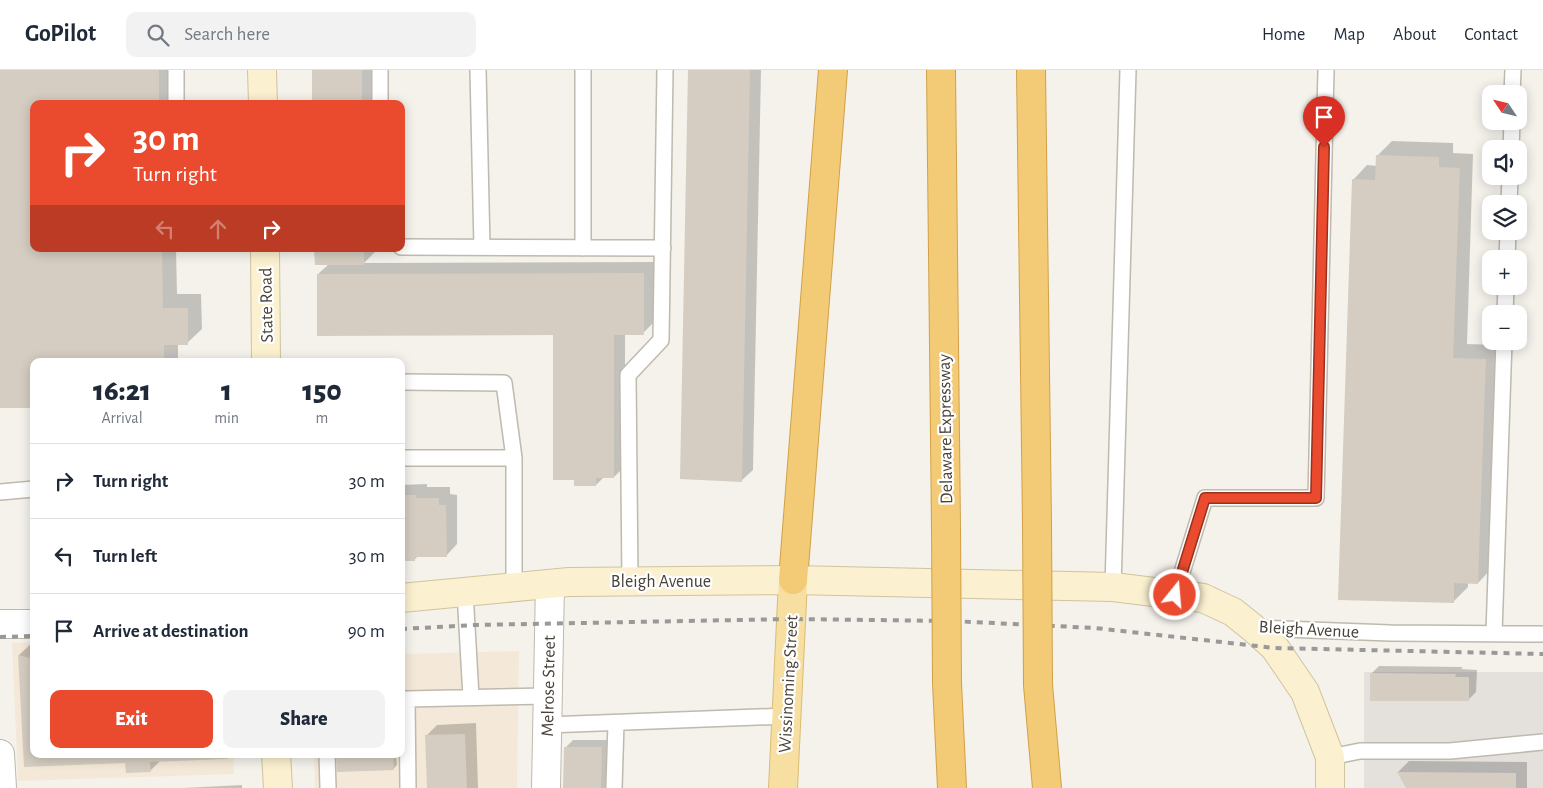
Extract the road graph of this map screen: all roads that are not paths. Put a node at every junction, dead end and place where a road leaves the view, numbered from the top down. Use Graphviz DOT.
graph roads {
  1 [pos="176,70"];
  2 [pos="262,70"];
  3 [pos="380,70"];
  4 [pos="478,70"];
  5 [pos="583,70"];
  6 [pos="665,70"];
  7 [pos="832,70"];
  8 [pos="941,70"];
  9 [pos="1031,70"];
  10 [pos="1128,70"];
  11 [pos="1326,70"];
  12 [pos="1513,70"];
  13 [pos="1512,85"];
  14 [pos="176,100"];
  15 [pos="263,100"];
  16 [pos="380,100"];
  17 [pos="405,247"];
  18 [pos="482,247"];
  19 [pos="583,248"];
  20 [pos="663,248"];
  21 [pos="265,252"];
  22 [pos="1504,350"];
  23 [pos="266,358"];
  24 [pos="405,382"];
  25 [pos="405,458"];
  26 [pos="514,458"];
  27 [pos="30,489"];
  28 [pos="0,492"];
  29 [pos="793,580"];
  30 [pos="630,581"];
  31 [pos="550,584"];
  32 [pos="514,587"];
  33 [pos="1113,587"];
  34 [pos="465,592"];
  35 [pos="1175,595"];
  36 [pos="405,598"];
  37 [pos="0,624"];
  38 [pos="30,624"];
  39 [pos="1253,628"];
  40 [pos="1494,633"];
  41 [pos="1543,634"];
  42 [pos="1038,685"];
  43 [pos="548,696"];
  44 [pos="471,697"];
  45 [pos="405,698"];
  46 [pos="787,716"];
  47 [pos="405,720"];
  48 [pos="616,723"];
  49 [pos="547,725"];
  50 [pos="1543,742"];
  51 [pos="0,754"];
  52 [pos="1330,756"];
  53 [pos="276,758"];
  54 [pos="327,758"];
  55 [pos="2,788"];
  56 [pos="278,788"];
  57 [pos="328,788"];
  58 [pos="408,788"];
  59 [pos="546,788"];
  60 [pos="614,788"];
  61 [pos="783,788"];
  62 [pos="952,788"];
  63 [pos="1039,788"];
  64 [pos="1047,788"];
  65 [pos="1330,788"];
  1 -- 14 [label="lane"];
  2 -- 15 [label="main road"];
  3 -- 16 [label="lane"];
  4 -- 18 [label="lane"];
  5 -- 19 [label="lane"];
  6 -- 20 [label="lane"];
  7 -- 29 [label="highway"];
  8 -- 62 [label="highway, Delaware Expressway, bridge"];
  9 -- 42 [label="highway, bridge"];
  10 -- 33 [label="lane"];
  11 -- 35 [label="lane"];
  12 -- 13 [label="lane"];
  17 -- 18 [label="lane"];
  18 -- 19 [label="lane"];
  19 -- 20 [label="lane"];
  20 -- 30 [label="lane"];
  21 -- 23 [label="main road, State Road"];
  22 -- 40 [label="lane"];
  24 -- 26 [label="lane"];
  25 -- 26 [label="lane"];
  26 -- 32 [label="lane"];
  27 -- 28 [label="lane"];
  29 -- 30 [label="main road, Bleigh Avenue"];
  29 -- 33 [label="main road, Bleigh Avenue"];
  29 -- 46 [label="main road, Wissinoming Street"];
  30 -- 31 [label="main road, Bleigh Avenue"];
  31 -- 32 [label="main road, Bleigh Avenue"];
  31 -- 43 [label="street, Melrose Street"];
  32 -- 34 [label="main road, Bleigh Avenue"];
  33 -- 35 [label="main road, Bleigh Avenue"];
  34 -- 36 [label="main road, Bleigh Avenue"];
  34 -- 44 [label="lane"];
  35 -- 39 [label="main road, Bleigh Avenue"];
  37 -- 38 [label="street"];
  39 -- 40 [label="lane, Bleigh Avenue"];
  39 -- 52 [label="main road"];
  40 -- 41 [label="lane, Bleigh Avenue"];
  42 -- 63 [label="highway"];
  42 -- 64 [label="highway"];
  43 -- 44 [label="lane"];
  43 -- 49 [label="street, Melrose Street"];
  44 -- 45 [label="lane"];
  46 -- 48 [label="lane"];
  46 -- 61 [label="main road, Wissinoming Street"];
  47 -- 58 [label="lane"];
  48 -- 49 [label="lane"];
  48 -- 60 [label="lane"];
  49 -- 59 [label="street, Melrose Street"];
  50 -- 52 [label="lane"];
  51 -- 55 [label="street"];
  52 -- 65 [label="main road"];
  53 -- 56 [label="main road"];
  54 -- 57 [label="lane"];
}
